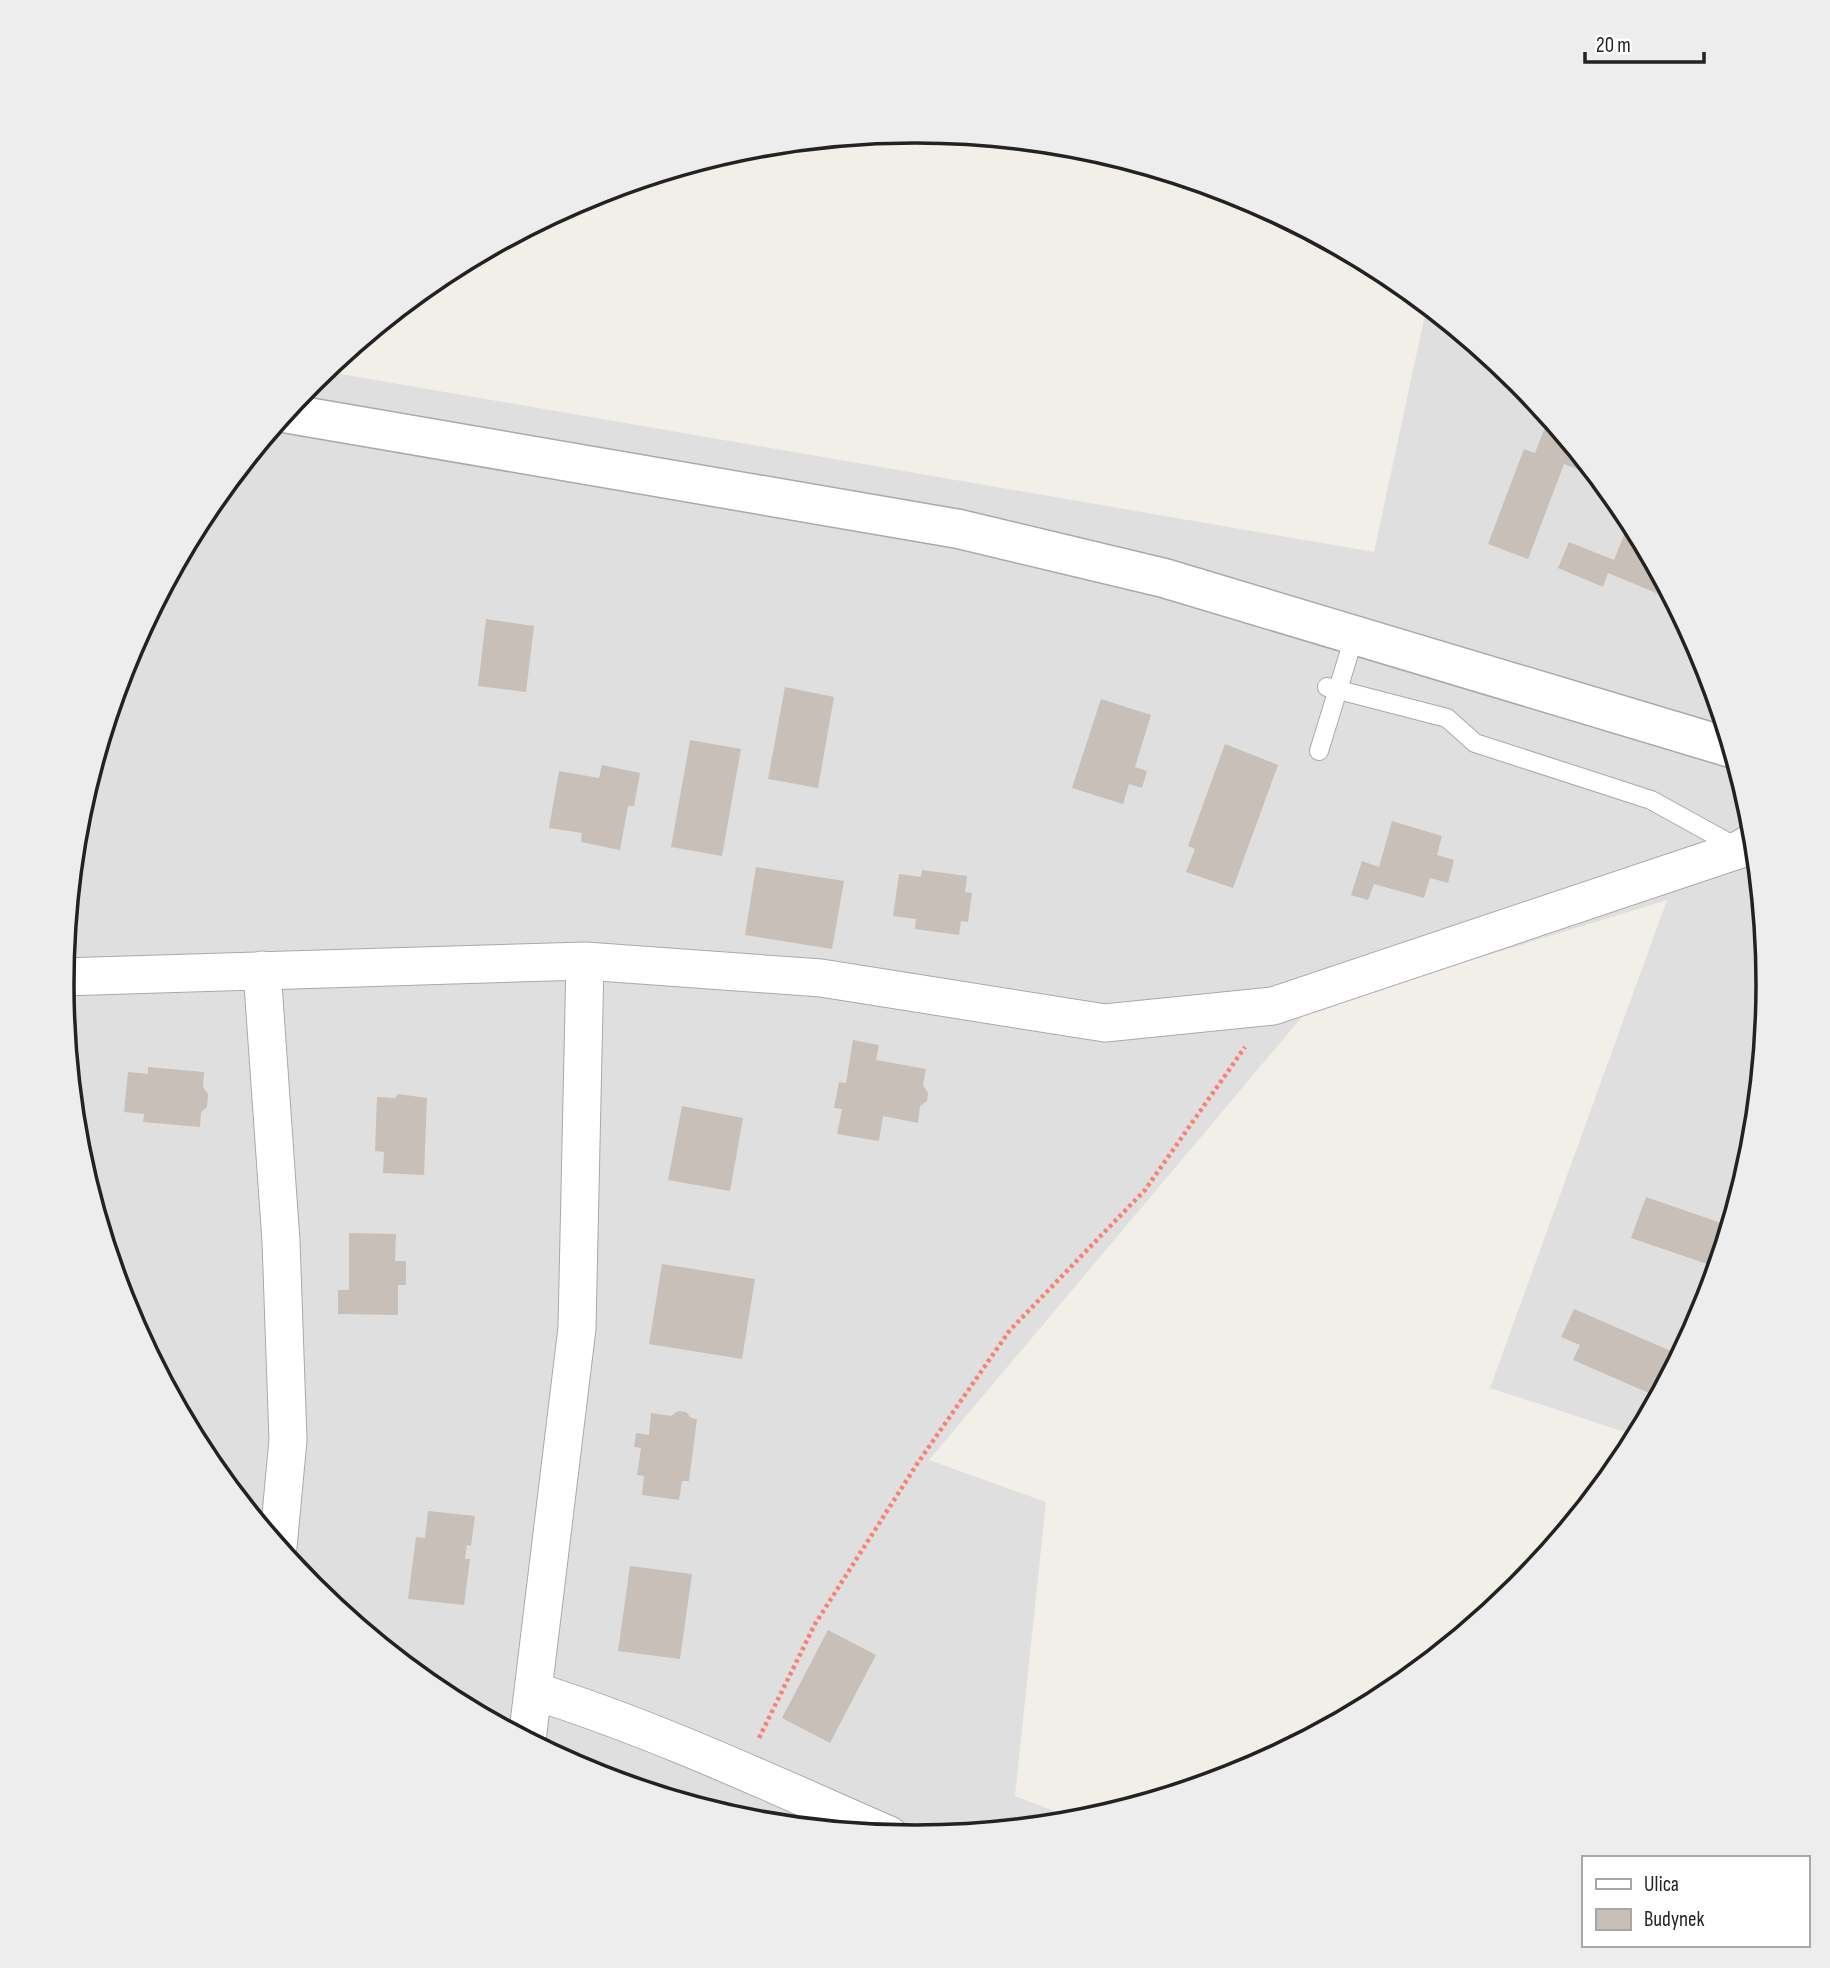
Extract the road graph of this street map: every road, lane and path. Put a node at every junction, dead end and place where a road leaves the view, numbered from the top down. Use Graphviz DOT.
graph roads {
  1 [pos="295,415"];
  2 [pos="1355,634"];
  3 [pos="1333,688"];
  4 [pos="1722,745"];
  5 [pos="1319,751"];
  6 [pos="1744,843"];
  7 [pos="1744,846"];
  8 [pos="585,961"];
  9 [pos="262,970"];
  10 [pos="74,977"];
  11 [pos="1273,1006"];
  12 [pos="279,1535"];
  13 [pos="534,1691"];
  14 [pos="528,1731"];
  15 [pos="742,1771"];
  16 [pos="863,1824"];
  1 -- 2 [label="street"];
  2 -- 3 [label="lane"];
  2 -- 4 [label="street"];
  3 -- 5 [label="lane"];
  3 -- 6 [label="lane"];
  7 -- 11 [label="street"];
  8 -- 9 [label="street"];
  8 -- 11 [label="street"];
  8 -- 13 [label="street"];
  9 -- 10 [label="street"];
  9 -- 12 [label="street"];
  11 -- 15 [label="path"];
  13 -- 14 [label="street"];
  13 -- 15 [label="street"];
  15 -- 16 [label="street"];
}
